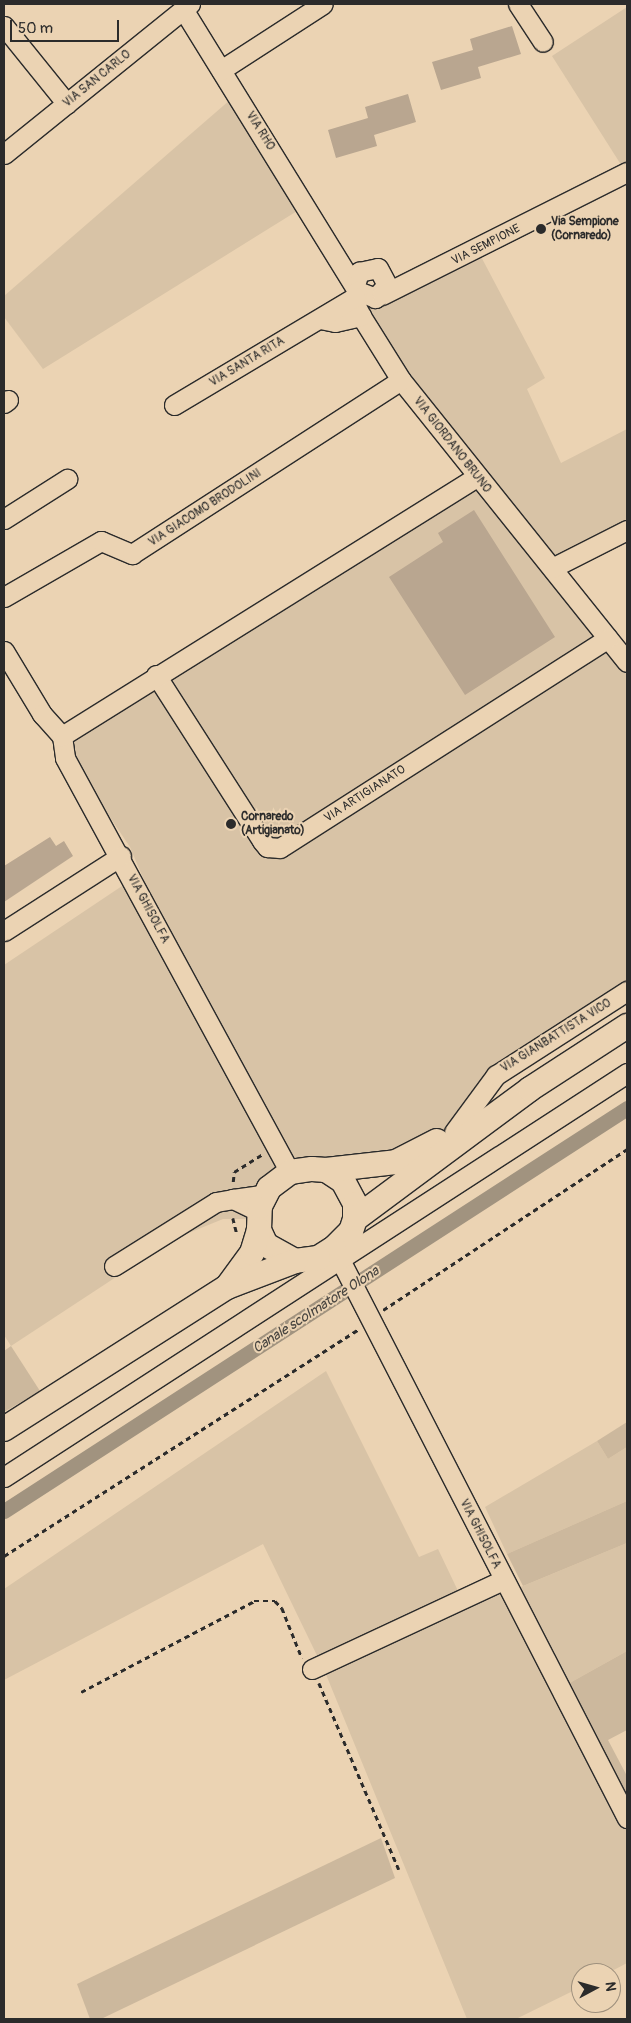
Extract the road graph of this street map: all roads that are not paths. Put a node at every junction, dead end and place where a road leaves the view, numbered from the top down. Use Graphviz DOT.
graph roads {
  1 [pos="323,4"];
  2 [pos="518,4"];
  3 [pos="186,7"];
  4 [pos="4,26"];
  5 [pos="543,42"];
  6 [pos="221,70"];
  7 [pos="67,104"];
  8 [pos="4,154"];
  9 [pos="627,172"];
  10 [pos="338,253"];
  11 [pos="364,269"];
  12 [pos="381,290"];
  13 [pos="356,291"];
  14 [pos="361,316"];
  15 [pos="320,319"];
  16 [pos="401,380"];
  17 [pos="174,405"];
  18 [pos="476,477"];
  19 [pos="67,479"];
  20 [pos="4,518"];
  21 [pos="627,530"];
  22 [pos="552,568"];
  23 [pos="4,597"];
  24 [pos="608,638"];
  25 [pos="4,652"];
  26 [pos="627,662"];
  27 [pos="156,675"];
  28 [pos="62,736"];
  29 [pos="121,856"];
  30 [pos="4,931"];
  31 [pos="627,992"];
  32 [pos="627,1026"];
  33 [pos="627,1073"];
  34 [pos="530,1089"];
  35 [pos="454,1132"];
  36 [pos="326,1170"];
  37 [pos="290,1172"];
  38 [pos="262,1212"];
  39 [pos="355,1219"];
  40 [pos="339,1257"];
  41 [pos="295,1261"];
  42 [pos="114,1266"];
  43 [pos="227,1287"];
  44 [pos="4,1429"];
  45 [pos="4,1477"];
  46 [pos="503,1580"];
  47 [pos="312,1669"];
  48 [pos="627,1818"];
  1 -- 6 [label="street"];
  2 -- 5 [label="street"];
  3 -- 6 [label="street, VIA RHO"];
  3 -- 7 [label="street, VIA SAN CARLO"];
  4 -- 7 [label="street"];
  6 -- 10 [label="street, VIA RHO"];
  7 -- 8 [label="street, VIA SAN CARLO"];
  9 -- 12 [label="street, VIA SEMPIONE"];
  10 -- 11 [label="street, VIA RHO"];
  10 -- 13 [label="street, VIA RHO"];
  11 -- 12 [label="street, VIA RHO"];
  11 -- 13 [label="street"];
  12 -- 13 [label="street"];
  12 -- 14 [label="street"];
  13 -- 14 [label="street, VIA GIORDANO BRUNO"];
  13 -- 15 [label="street, VIA SANTA RITA"];
  14 -- 15 [label="street"];
  14 -- 16 [label="street, VIA GIORDANO BRUNO"];
  15 -- 17 [label="street, VIA SANTA RITA"];
  16 -- 18 [label="street, VIA GIORDANO BRUNO"];
  16 -- 23 [label="street, VIA GIACOMO BRODOLINI"];
  18 -- 22 [label="street, VIA GIORDANO BRUNO"];
  18 -- 27 [label="street"];
  19 -- 20 [label="street"];
  21 -- 22 [label="street"];
  22 -- 24 [label="street"];
  24 -- 26 [label="street"];
  24 -- 27 [label="street, VIA ARTIGIANATO"];
  25 -- 28 [label="street"];
  27 -- 28 [label="street"];
  28 -- 29 [label="street, VIA GHISOLFA"];
  29 -- 30 [label="street"];
  29 -- 37 [label="street, VIA GHISOLFA"];
  31 -- 35 [label="street, VIA GIANBATTISTA VICO"];
  32 -- 34 [label="main road"];
  33 -- 40 [label="street"];
  34 -- 35 [label="main road"];
  34 -- 39 [label="main road"];
  35 -- 36 [label="main road"];
  36 -- 37 [label="main road"];
  36 -- 39 [label="main road"];
  37 -- 38 [label="main road"];
  38 -- 41 [label="main road"];
  38 -- 42 [label="street"];
  38 -- 43 [label="main road"];
  39 -- 40 [label="main road"];
  40 -- 41 [label="main road"];
  40 -- 45 [label="street"];
  40 -- 46 [label="street, VIA GHISOLFA"];
  41 -- 43 [label="main road"];
  43 -- 44 [label="main road"];
  46 -- 47 [label="street"];
  46 -- 48 [label="street, VIA GHISOLFA"];
}
